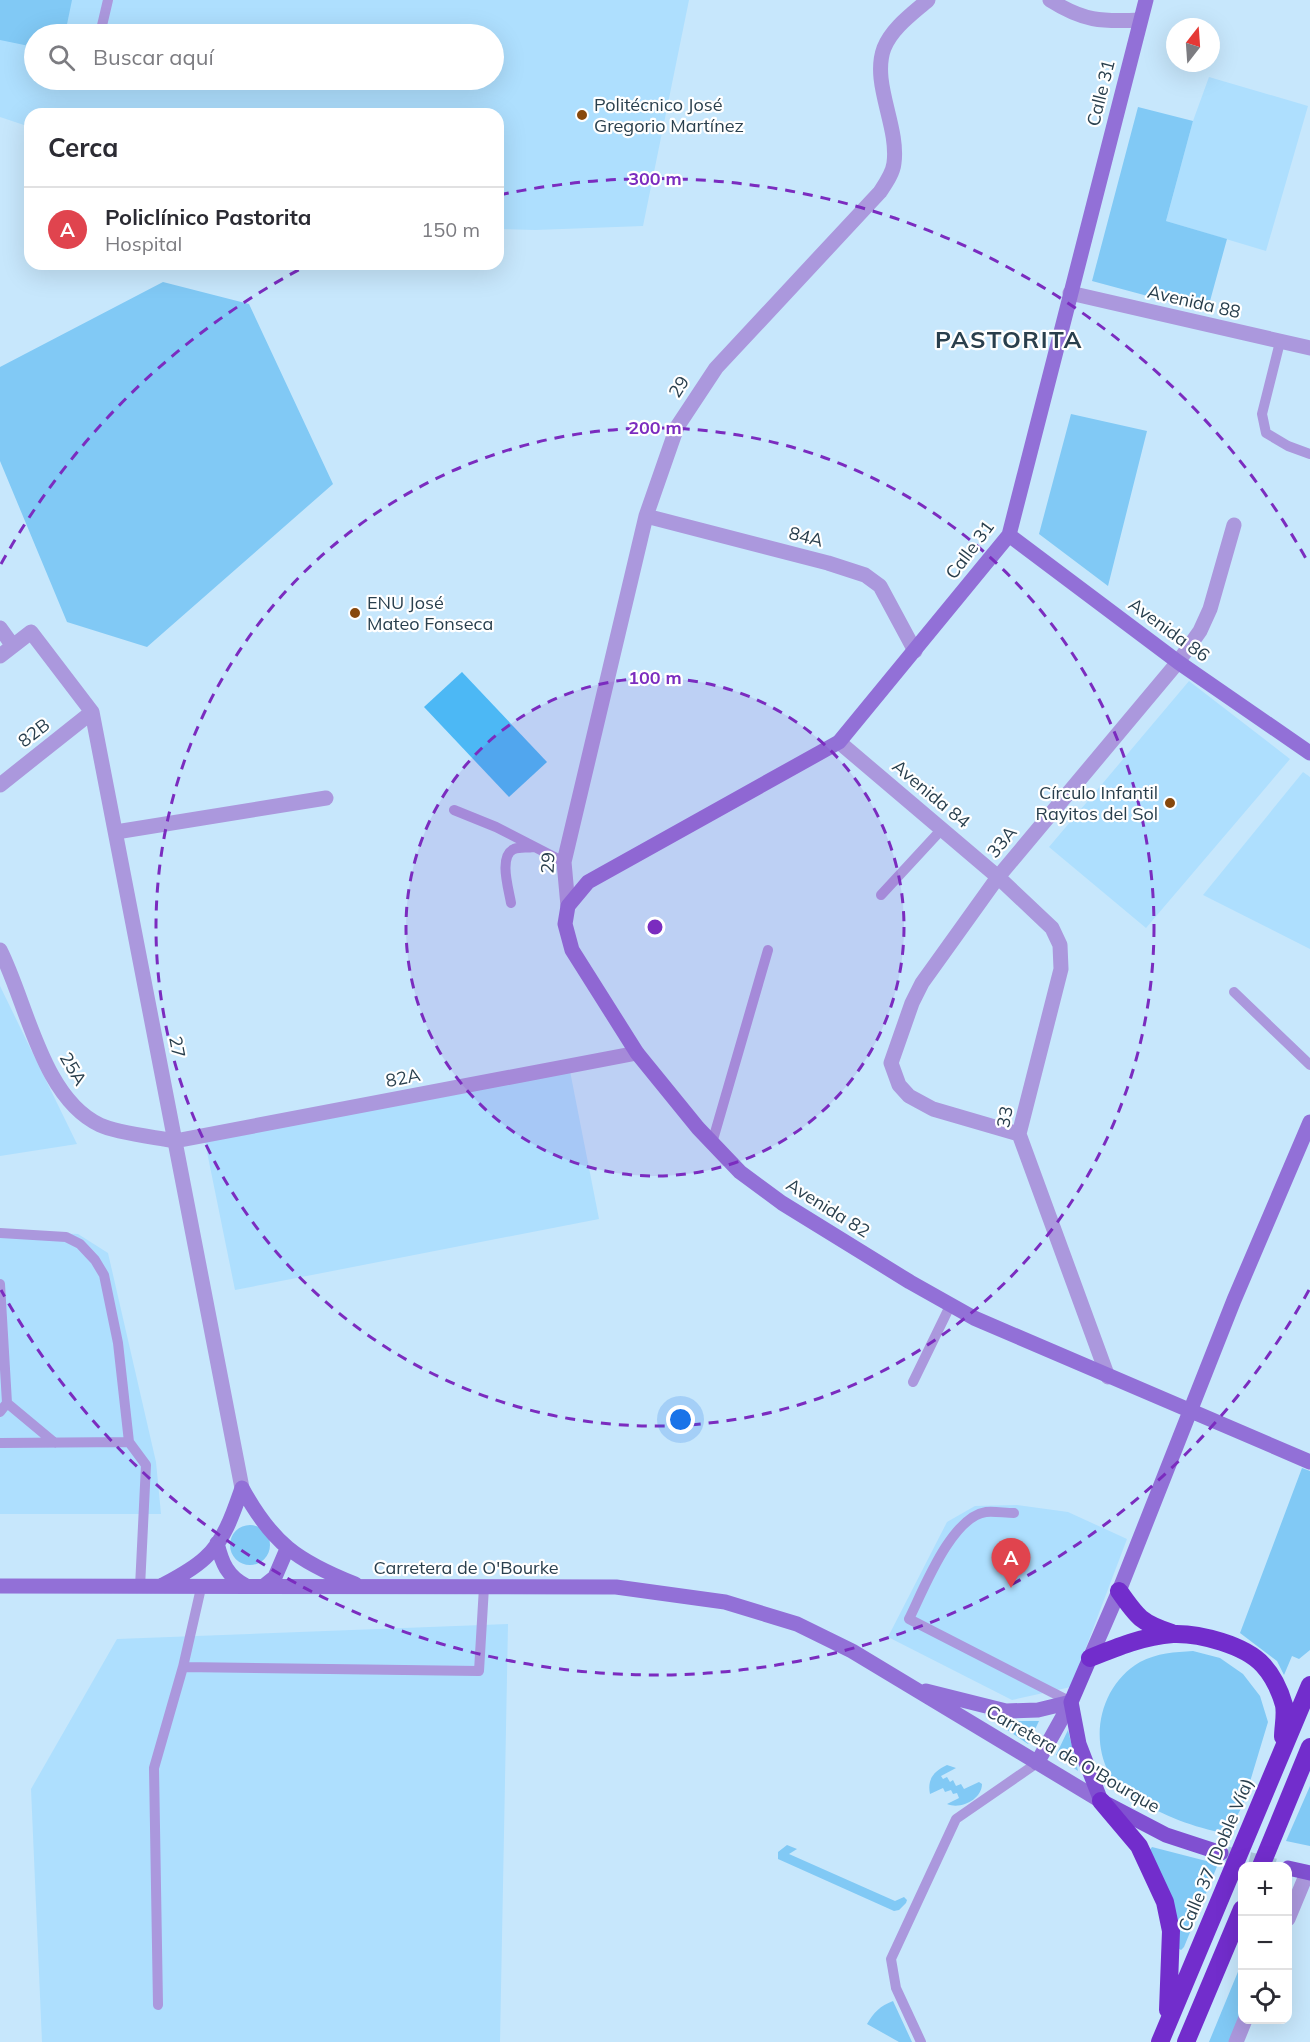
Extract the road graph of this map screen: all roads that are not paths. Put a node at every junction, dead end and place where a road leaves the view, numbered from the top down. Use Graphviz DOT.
graph roads {
  1 [pos="108,0"];
  2 [pos="928,0"];
  3 [pos="1050,0"];
  4 [pos="1146,0"];
  5 [pos="1140,20"];
  6 [pos="102,24"];
  7 [pos="1070,293"];
  8 [pos="1280,342"];
  9 [pos="1310,348"];
  10 [pos="1310,454"];
  11 [pos="646,516"];
  12 [pos="1234,525"];
  13 [pos="1009,535"];
  14 [pos="0,628"];
  15 [pos="13,646"];
  16 [pos="915,651"];
  17 [pos="0,656"];
  18 [pos="1178,662"];
  19 [pos="92,712"];
  20 [pos="839,742"];
  21 [pos="1310,753"];
  22 [pos="0,785"];
  23 [pos="326,798"];
  24 [pos="454,810"];
  25 [pos="942,829"];
  26 [pos="116,832"];
  27 [pos="533,847"];
  28 [pos="564,862"];
  29 [pos="998,877"];
  30 [pos="881,895"];
  31 [pos="511,903"];
  32 [pos="568,906"];
  33 [pos="0,950"];
  34 [pos="768,950"];
  35 [pos="1234,992"];
  36 [pos="638,1053"];
  37 [pos="1310,1065"];
  38 [pos="1310,1122"];
  39 [pos="1019,1134"];
  40 [pos="175,1142"];
  41 [pos="712,1143"];
  42 [pos="0,1233"];
  43 [pos="0,1284"];
  44 [pos="950,1306"];
  45 [pos="1108,1377"];
  46 [pos="913,1382"];
  47 [pos="4,1408"];
  48 [pos="1190,1411"];
  49 [pos="129,1442"];
  50 [pos="0,1443"];
  51 [pos="55,1443"];
  52 [pos="1310,1462"];
  53 [pos="242,1488"];
  54 [pos="1014,1513"];
  55 [pos="217,1543"];
  56 [pos="287,1549"];
  57 [pos="265,1585"];
  58 [pos="0,1586"];
  59 [pos="246,1586"];
  60 [pos="140,1587"];
  61 [pos="160,1587"];
  62 [pos="484,1587"];
  63 [pos="201,1588"];
  64 [pos="366,1588"];
  65 [pos="1119,1591"];
  66 [pos="1174,1634"];
  67 [pos="1090,1658"];
  68 [pos="183,1667"];
  69 [pos="1310,1684"];
  70 [pos="912,1687"];
  71 [pos="1071,1702"];
  72 [pos="1310,1747"];
  73 [pos="1282,1751"];
  74 [pos="1037,1763"];
  75 [pos="1101,1801"];
  76 [pos="1221,1853"];
  77 [pos="1276,1862"];
  78 [pos="1292,1870"];
  79 [pos="1309,1873"];
  80 [pos="1239,1916"];
  81 [pos="1288,1916"];
  82 [pos="158,2005"];
  83 [pos="1168,2022"];
  84 [pos="1243,2024"];
  85 [pos="921,2042"];
  86 [pos="1160,2042"];
  87 [pos="1186,2042"];
  88 [pos="1236,2042"];
  1 -- 6 [label="lane"];
  2 -- 11 [label="street, 29"];
  3 -- 5 [label="street"];
  4 -- 5 [label="street, Calle 31"];
  5 -- 7 [label="street, Calle 31"];
  7 -- 8 [label="street, Avenida 88"];
  7 -- 13 [label="street, Calle 31"];
  8 -- 9 [label="street, Avenida 88"];
  8 -- 10 [label="lane"];
  11 -- 16 [label="street, 84A"];
  11 -- 28 [label="street, 29"];
  12 -- 18 [label="street, 33A"];
  13 -- 16 [label="street, Calle 31"];
  13 -- 18 [label="street, Avenida 86"];
  14 -- 15 [label="street"];
  15 -- 17 [label="street"];
  15 -- 19 [label="street, 27"];
  16 -- 20 [label="street, Calle 31"];
  18 -- 21 [label="street, Avenida 86"];
  18 -- 29 [label="street, 33A"];
  19 -- 22 [label="street, 82B"];
  19 -- 26 [label="street, 27"];
  20 -- 25 [label="street, Avenida 84"];
  20 -- 32 [label="street, Calle 31"];
  23 -- 26 [label="street"];
  24 -- 27 [label="lane"];
  25 -- 29 [label="street, Avenida 84"];
  25 -- 30 [label="lane"];
  26 -- 40 [label="street, 27"];
  27 -- 28 [label="lane"];
  27 -- 31 [label="lane"];
  28 -- 32 [label="street, 29"];
  29 -- 39 [label="street, 33"];
  29 -- 39 [label="street, 33A"];
  32 -- 36 [label="street, Avenida 82"];
  33 -- 40 [label="street, 25A"];
  34 -- 41 [label="lane"];
  35 -- 37 [label="lane"];
  36 -- 40 [label="street, 82A"];
  36 -- 41 [label="street, Avenida 82"];
  38 -- 48 [label="street"];
  39 -- 45 [label="street, 33"];
  40 -- 53 [label="street, 27"];
  41 -- 44 [label="street, Avenida 82"];
  42 -- 49 [label="lane"];
  43 -- 47 [label="lane"];
  44 -- 45 [label="street, Avenida 82"];
  44 -- 46 [label="lane"];
  45 -- 48 [label="street, Avenida 82"];
  47 -- 51 [label="lane"];
  48 -- 52 [label="street, Avenida 82"];
  48 -- 65 [label="street"];
  49 -- 51 [label="lane"];
  49 -- 60 [label="lane"];
  50 -- 51 [label="lane"];
  53 -- 55 [label="street"];
  53 -- 56 [label="street"];
  54 -- 71 [label="lane"];
  55 -- 59 [label="street"];
  55 -- 61 [label="street"];
  56 -- 57 [label="street"];
  56 -- 64 [label="street"];
  57 -- 59 [label="street, Carretera de O'Bourke"];
  57 -- 64 [label="street, Carretera de O'Bourke"];
  58 -- 60 [label="street, Carretera de O'Bourke"];
  59 -- 63 [label="street, Carretera de O'Bourke"];
  60 -- 61 [label="street, Carretera de O'Bourke"];
  61 -- 63 [label="street, Carretera de O'Bourke"];
  62 -- 64 [label="street, Carretera de O'Bourke"];
  62 -- 68 [label="lane"];
  62 -- 70 [label="street, Carretera de O'Bourke"];
  63 -- 68 [label="lane"];
  65 -- 66 [label="highway"];
  65 -- 67 [label="street"];
  66 -- 67 [label="highway"];
  66 -- 73 [label="highway"];
  67 -- 71 [label="main road"];
  68 -- 82 [label="lane"];
  69 -- 73 [label="highway, Calle 37 (Doble Vía)"];
  70 -- 71 [label="street"];
  70 -- 74 [label="street, Carretera de O'Bourque"];
  71 -- 74 [label="street"];
  71 -- 75 [label="main road"];
  72 -- 77 [label="highway"];
  73 -- 83 [label="highway, Calle 37 (Doble Vía)"];
  74 -- 75 [label="street, Carretera de O'Bourque"];
  74 -- 85 [label="lane"];
  75 -- 76 [label="main road, Carretera de O'Bourque"];
  75 -- 83 [label="highway"];
  78 -- 79 [label="main road"];
  79 -- 81 [label="street"];
  80 -- 87 [label="highway"];
  83 -- 86 [label="highway, Calle 37 (Doble Vía)"];
  84 -- 88 [label="street"];
}
